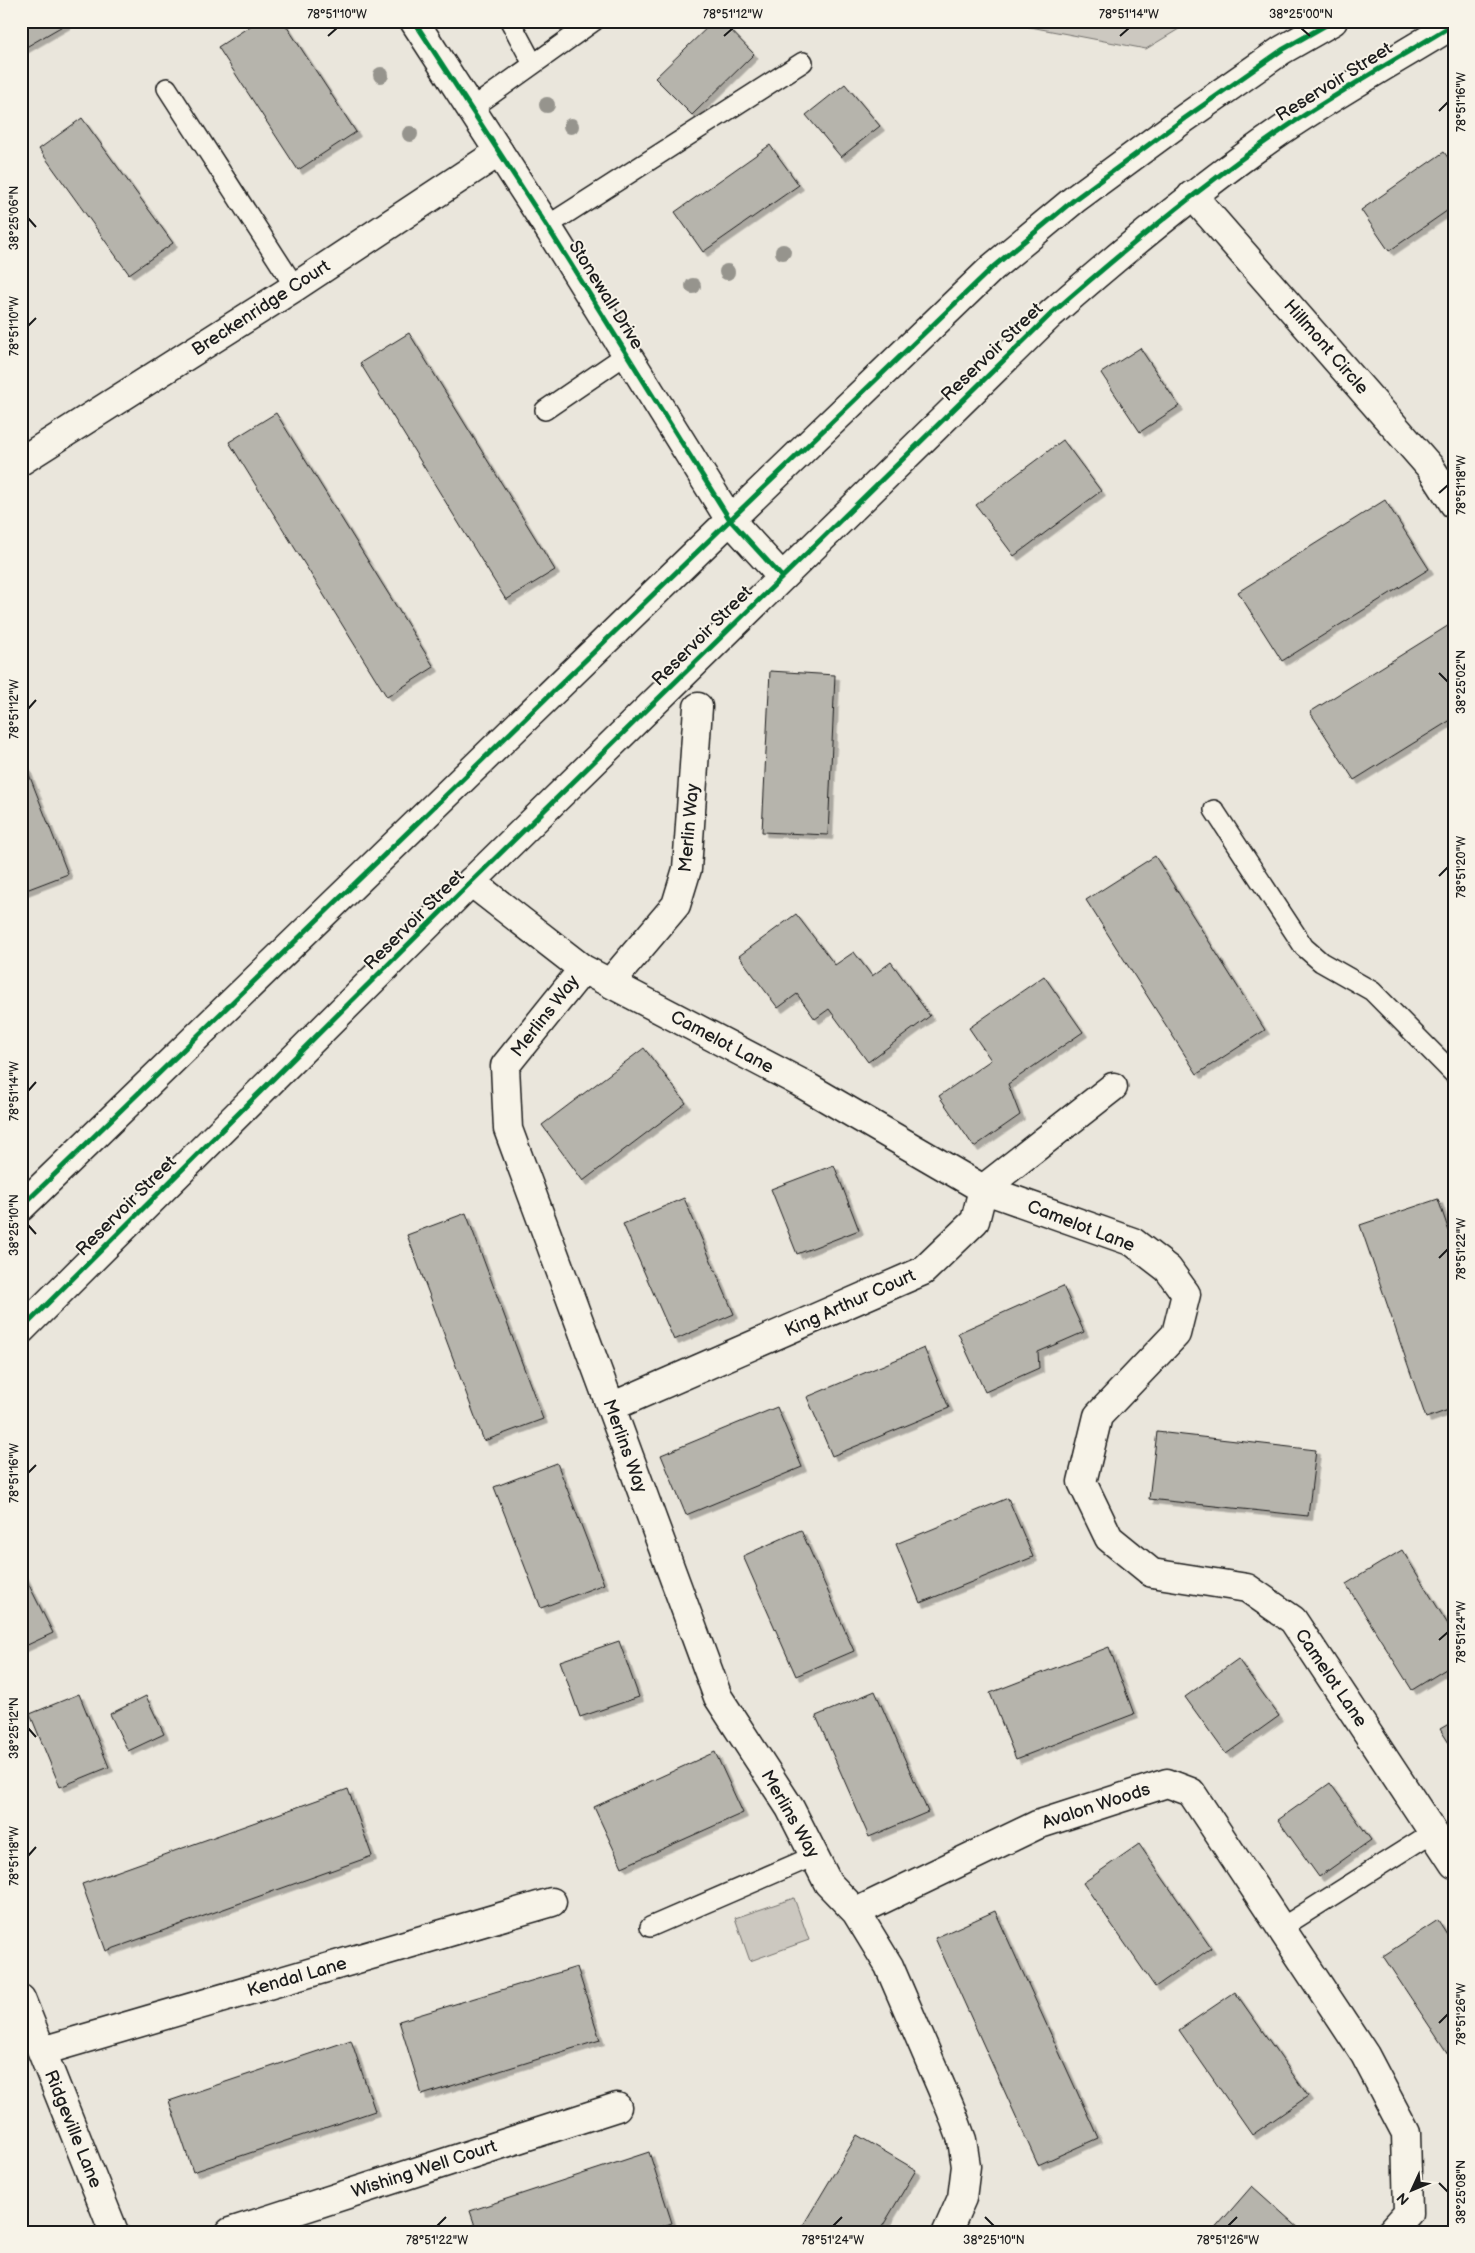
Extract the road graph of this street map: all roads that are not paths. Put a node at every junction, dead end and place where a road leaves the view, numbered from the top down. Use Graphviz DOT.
graph roads {
  1 [pos="414,21"];
  2 [pos="510,21"];
  3 [pos="594,21"];
  4 [pos="1333,21"];
  5 [pos="1454,24"];
  6 [pos="803,62"];
  7 [pos="534,64"];
  8 [pos="167,88"];
  9 [pos="471,110"];
  10 [pos="499,152"];
  11 [pos="1192,195"];
  12 [pos="547,226"];
  13 [pos="295,287"];
  14 [pos="627,354"];
  15 [pos="545,410"];
  16 [pos="21,461"];
  17 [pos="1454,504"];
  18 [pos="730,520"];
  19 [pos="782,576"];
  20 [pos="698,707"];
  21 [pos="1214,810"];
  22 [pos="471,882"];
  23 [pos="583,969"];
  24 [pos="610,983"];
  25 [pos="1454,1074"];
  26 [pos="1113,1086"];
  27 [pos="983,1189"];
  28 [pos="21,1207"];
  29 [pos="21,1330"];
  30 [pos="611,1407"];
  31 [pos="1433,1832"];
  32 [pos="814,1856"];
  33 [pos="1454,1864"];
  34 [pos="552,1902"];
  35 [pos="856,1912"];
  36 [pos="650,1928"];
  37 [pos="1281,1928"];
  38 [pos="21,1999"];
  39 [pos="42,2051"];
  40 [pos="618,2107"];
  41 [pos="114,2232"];
  42 [pos="230,2232"];
  43 [pos="947,2232"];
  44 [pos="1391,2232"];
  1 -- 9 [label="street, Stonewall Drive"];
  2 -- 7 [label="lane"];
  3 -- 7 [label="lane"];
  4 -- 18 [label="street"];
  5 -- 11 [label="street, Reservoir Street"];
  6 -- 12 [label="lane"];
  7 -- 9 [label="lane"];
  8 -- 13 [label="lane"];
  9 -- 10 [label="street, Stonewall Drive"];
  10 -- 12 [label="street, Stonewall Drive"];
  10 -- 13 [label="street, Breckenridge Court"];
  11 -- 17 [label="street, Hillmont Circle"];
  11 -- 19 [label="street, Reservoir Street"];
  12 -- 14 [label="street, Stonewall Drive"];
  13 -- 16 [label="street, Breckenridge Court"];
  14 -- 15 [label="lane"];
  14 -- 18 [label="street, Stonewall Drive"];
  18 -- 19 [label="street, Stonewall Drive"];
  18 -- 28 [label="street"];
  19 -- 22 [label="street, Reservoir Street"];
  20 -- 24 [label="street, Merlin Way"];
  21 -- 25 [label="lane"];
  22 -- 23 [label="street, Camelot Lane"];
  22 -- 29 [label="street, Reservoir Street"];
  23 -- 24 [label="street, Camelot Lane"];
  23 -- 30 [label="street, Merlins Way"];
  24 -- 27 [label="street, Camelot Lane"];
  26 -- 27 [label="street"];
  27 -- 30 [label="street, King Arthur Court"];
  27 -- 31 [label="street, Camelot Lane"];
  30 -- 32 [label="street, Merlins Way"];
  31 -- 33 [label="street, Camelot Lane"];
  31 -- 37 [label="lane"];
  32 -- 35 [label="street, Merlins Way"];
  32 -- 36 [label="lane"];
  34 -- 39 [label="street, Kendal Lane"];
  35 -- 37 [label="street, Avalon Woods"];
  35 -- 43 [label="street"];
  37 -- 44 [label="street, Avalon Woods"];
  38 -- 39 [label="street, Ridgeville Lane"];
  39 -- 41 [label="street, Ridgeville Lane"];
  40 -- 42 [label="street, Wishing Well Court"];
}
